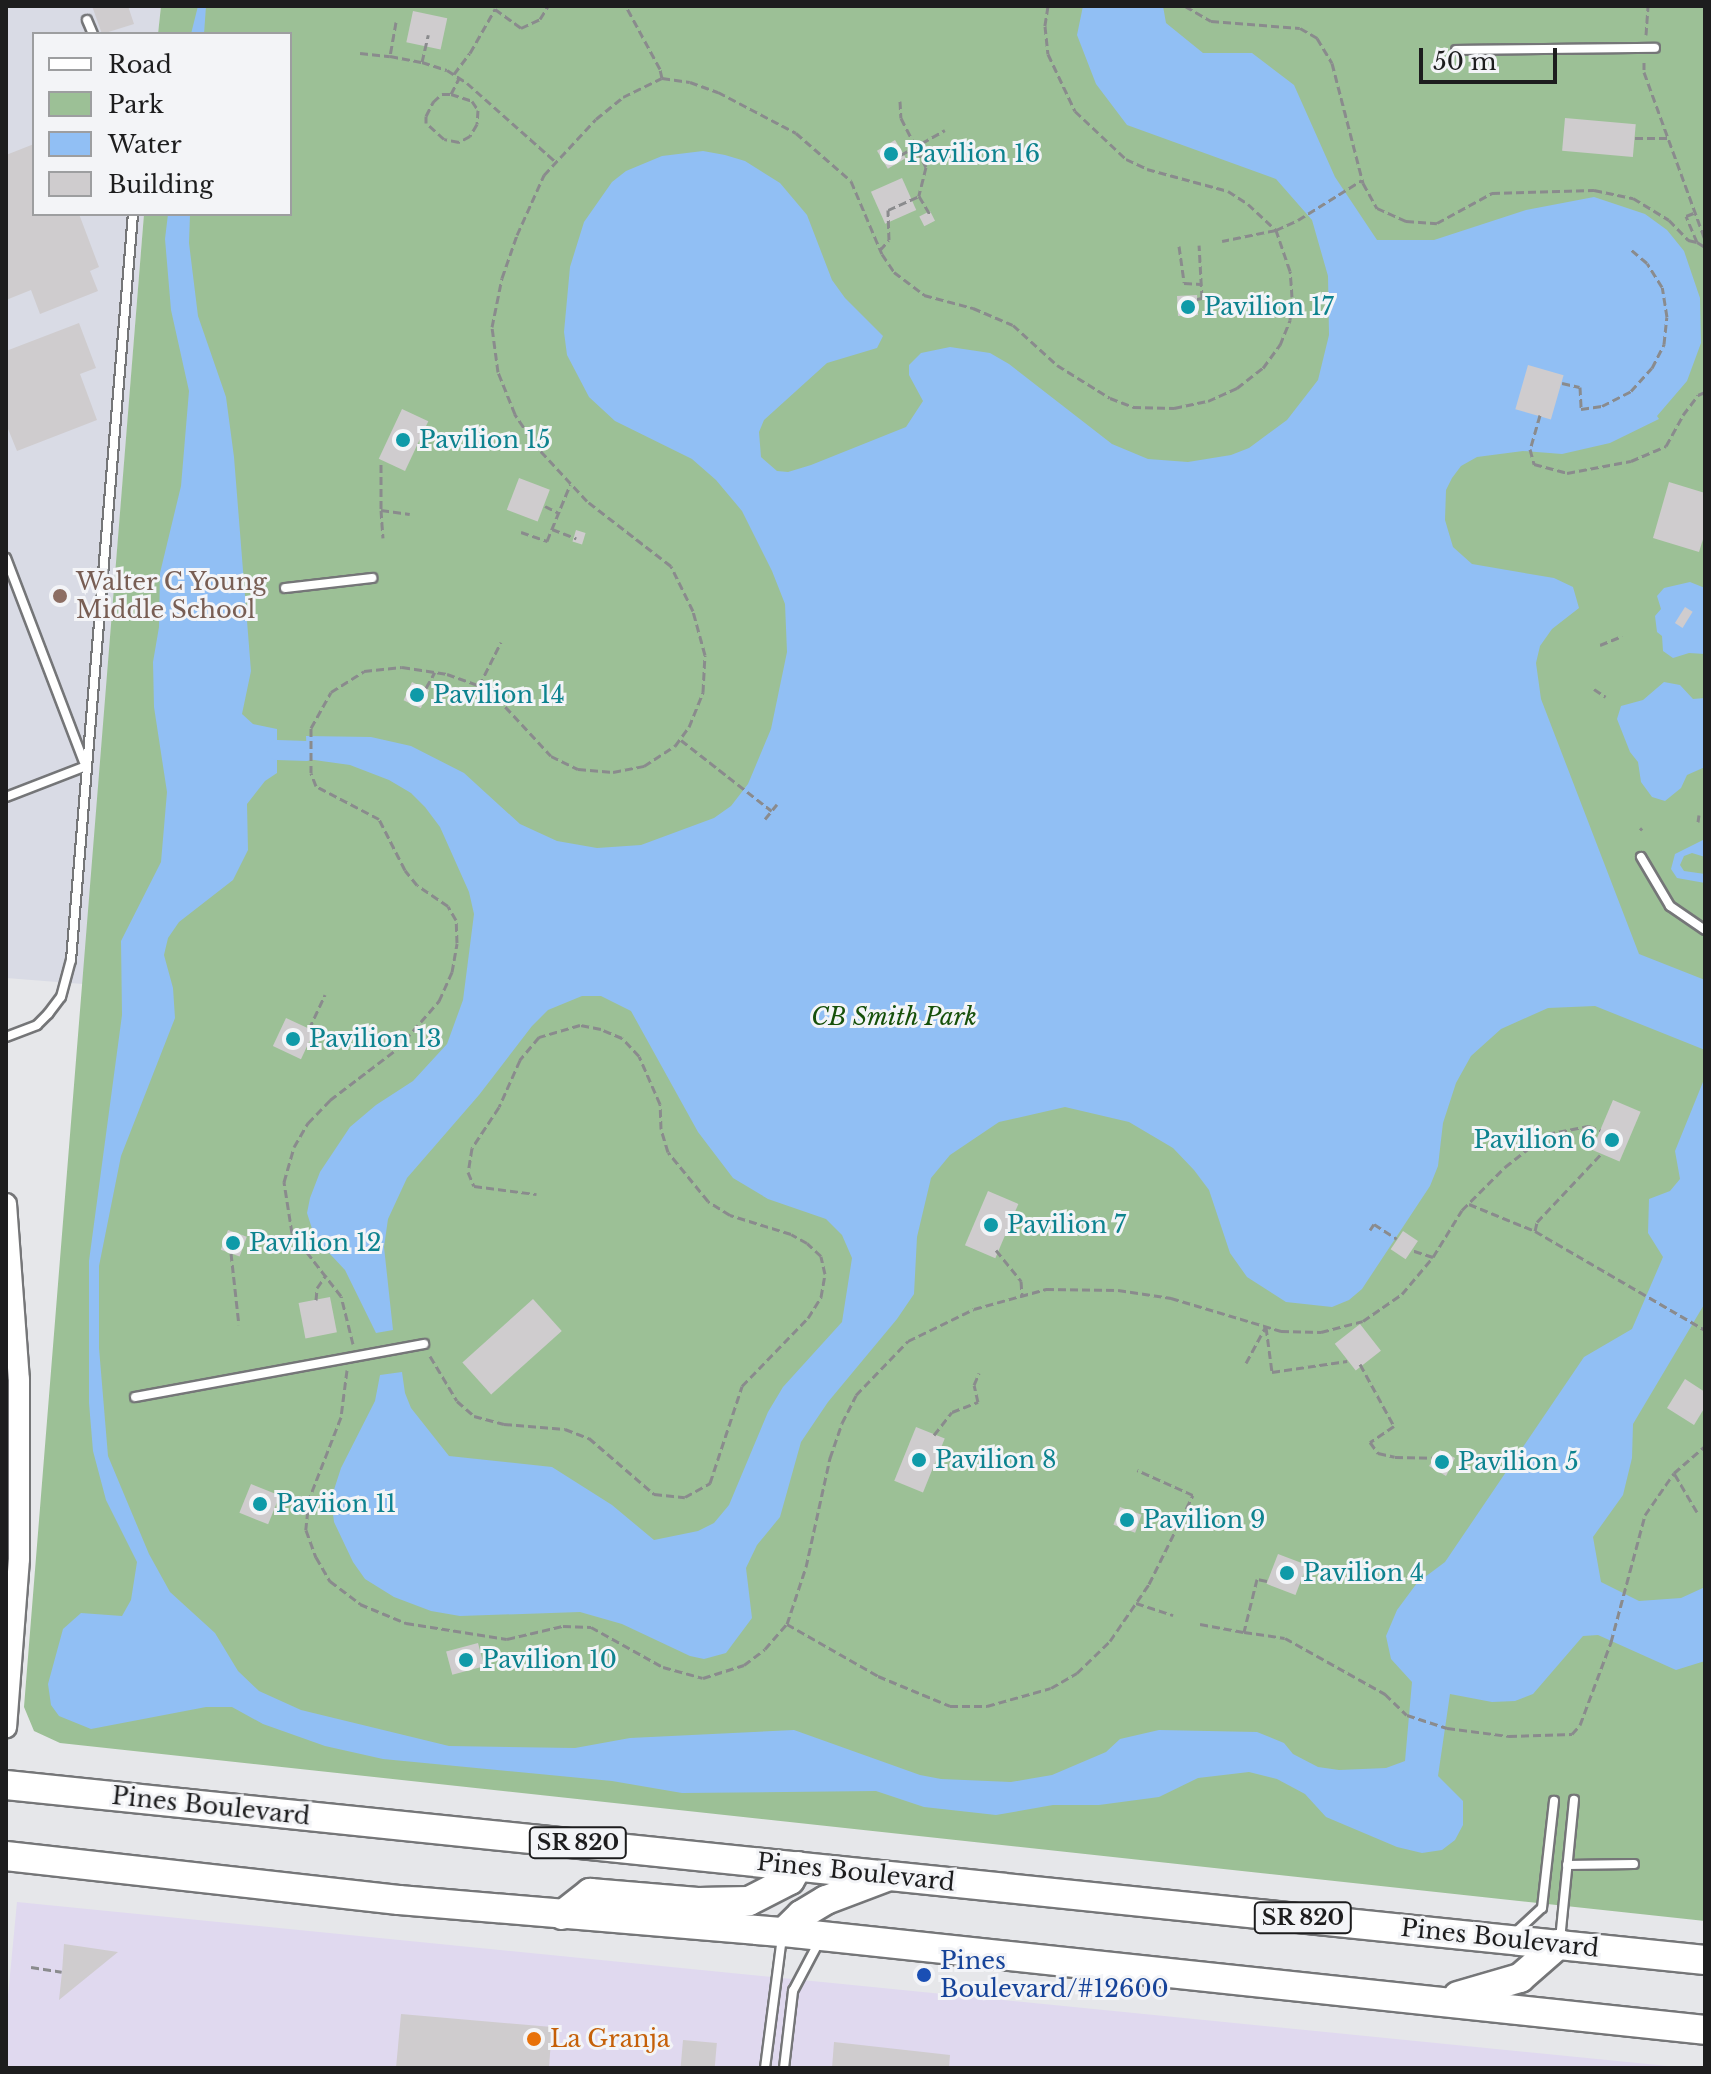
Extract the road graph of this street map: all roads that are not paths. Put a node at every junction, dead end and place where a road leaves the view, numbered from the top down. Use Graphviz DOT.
graph roads {
  1 [pos="87,20"];
  2 [pos="92,32"];
  3 [pos="1650,48"];
  4 [pos="1456,50"];
  5 [pos="133,216"];
  6 [pos="6,558"];
  7 [pos="372,578"];
  8 [pos="285,588"];
  9 [pos="86,766"];
  10 [pos="6,797"];
  11 [pos="1641,857"];
  12 [pos="1705,930"];
  13 [pos="6,1037"];
  14 [pos="6,1204"];
  15 [pos="424,1344"];
  16 [pos="135,1397"];
  17 [pos="6,1728"];
  18 [pos="6,1785"];
  19 [pos="1574,1800"];
  20 [pos="1554,1801"];
  21 [pos="6,1856"];
  22 [pos="1634,1864"];
  23 [pos="1567,1865"];
  24 [pos="798,1866"];
  25 [pos="892,1875"];
  26 [pos="562,1915"];
  27 [pos="784,1932"];
  28 [pos="822,1936"];
  29 [pos="1507,1939"];
  30 [pos="1559,1944"];
  31 [pos="1705,1960"];
  32 [pos="1442,2000"];
  33 [pos="1705,2030"];
  34 [pos="765,2068"];
  35 [pos="784,2068"];
  1 -- 2 [label="lane"];
  3 -- 4 [label="lane"];
  5 -- 9 [label="lane"];
  6 -- 9 [label="lane"];
  7 -- 8 [label="lane"];
  9 -- 10 [label="lane"];
  9 -- 13 [label="lane"];
  11 -- 12 [label="lane"];
  14 -- 17 [label="street"];
  15 -- 16 [label="lane"];
  18 -- 24 [label="highway, Pines Boulevard / SR 820"];
  19 -- 23 [label="lane"];
  20 -- 29 [label="lane"];
  21 -- 26 [label="highway"];
  22 -- 23 [label="lane"];
  23 -- 30 [label="lane"];
  24 -- 25 [label="highway, Pines Boulevard / SR 820"];
  24 -- 26 [label="highway"];
  25 -- 27 [label="highway"];
  25 -- 29 [label="highway, Pines Boulevard / SR 820"];
  26 -- 27 [label="highway"];
  27 -- 28 [label="highway"];
  27 -- 34 [label="lane"];
  28 -- 32 [label="highway"];
  28 -- 35 [label="lane"];
  29 -- 30 [label="highway, Pines Boulevard / SR 820"];
  30 -- 31 [label="highway, Pines Boulevard / SR 820"];
  30 -- 32 [label="highway"];
  32 -- 33 [label="highway"];
}
